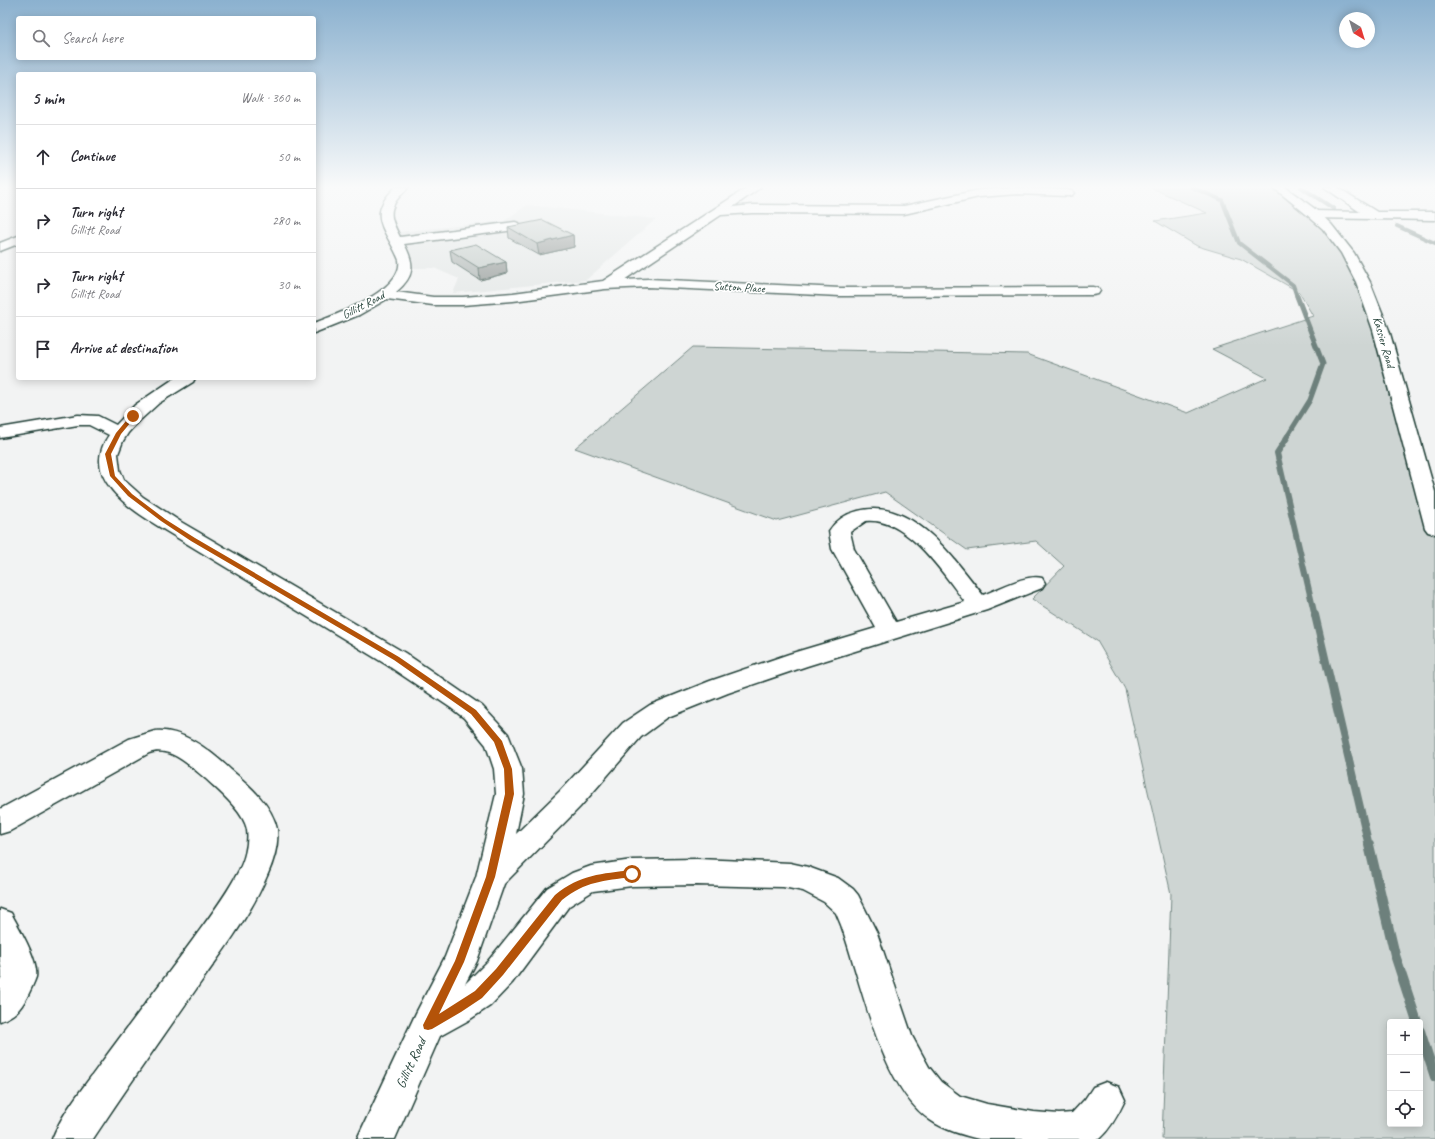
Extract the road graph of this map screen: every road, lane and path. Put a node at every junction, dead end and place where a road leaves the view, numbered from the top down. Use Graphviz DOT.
graph roads {
  1 [pos="402,240"];
  2 [pos="675,240"];
  3 [pos="1338,240"];
  4 [pos="16,241"];
  5 [pos="395,241"];
  6 [pos="0,247"];
  7 [pos="605,285"];
  8 [pos="1093,291"];
  9 [pos="386,295"];
  10 [pos="316,327"];
  11 [pos="184,380"];
  12 [pos="0,433"];
  13 [pos="119,433"];
  14 [pos="1435,528"];
  15 [pos="1034,583"];
  16 [pos="979,605"];
  17 [pos="890,632"];
  18 [pos="0,823"];
  19 [pos="491,877"];
  20 [pos="0,923"];
  21 [pos="0,1005"];
  22 [pos="428,1025"];
  23 [pos="1106,1100"];
  24 [pos="71,1139"];
  25 [pos="376,1139"];
  1 -- 5 [label="street"];
  2 -- 7 [label="street"];
  3 -- 14 [label="street, Kassier Road"];
  4 -- 6 [label="street"];
  5 -- 9 [label="street, Gillitt Road"];
  7 -- 8 [label="street, Sutton Place"];
  7 -- 9 [label="street, Sutton Place"];
  9 -- 10 [label="street, Gillitt Road"];
  11 -- 13 [label="street, Gillitt Road"];
  12 -- 13 [label="street"];
  13 -- 19 [label="street, Gillitt Road"];
  15 -- 16 [label="street"];
  16 -- 17 [label="street"];
  16 -- 17 [label="street"];
  17 -- 19 [label="street"];
  18 -- 24 [label="street"];
  19 -- 22 [label="street, Gillitt Road"];
  20 -- 21 [label="street"];
  22 -- 23 [label="street"];
  22 -- 25 [label="street, Gillitt Road"];
}
